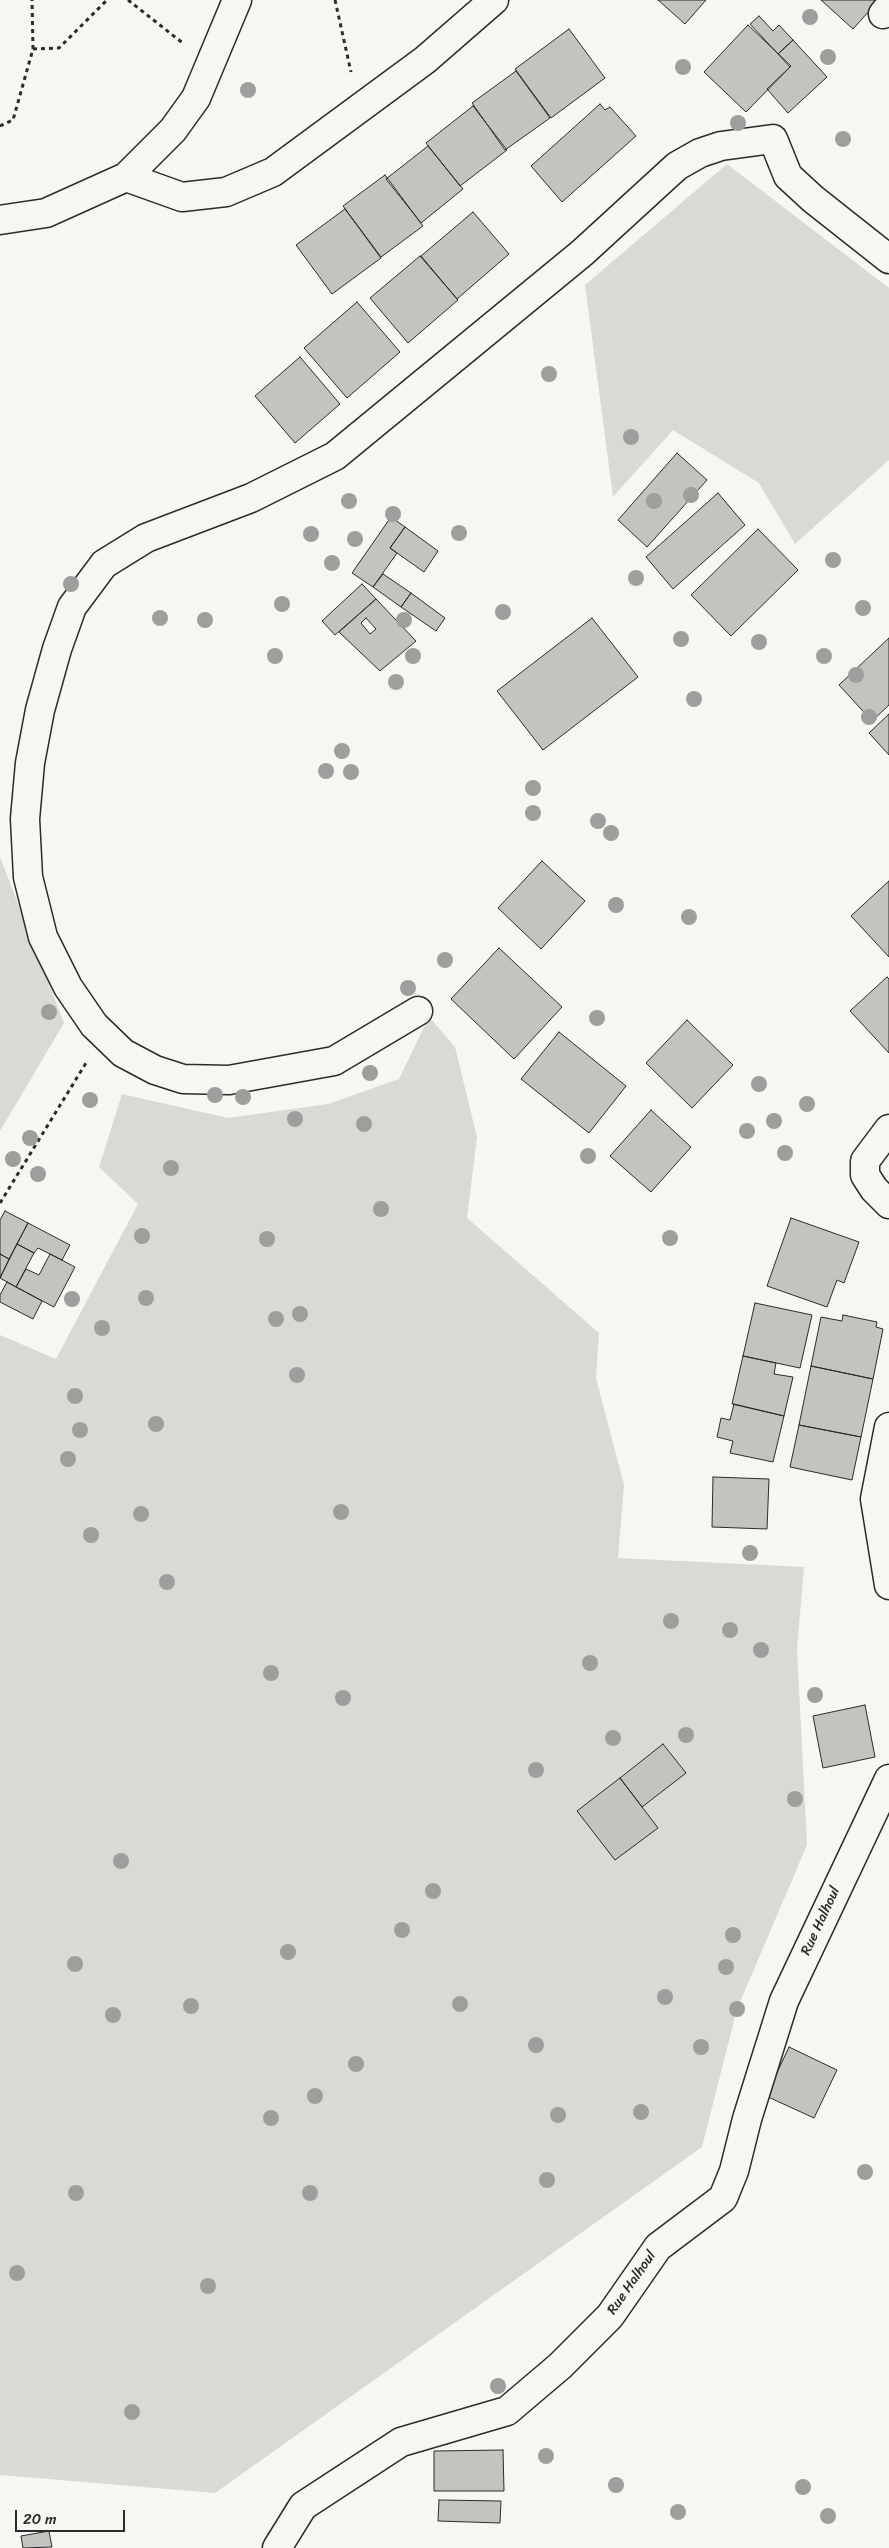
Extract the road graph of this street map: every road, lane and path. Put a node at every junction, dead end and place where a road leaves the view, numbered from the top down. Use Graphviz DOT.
graph roads {
  1 [pos="32,0"];
  2 [pos="107,0"];
  3 [pos="128,0"];
  4 [pos="237,0"];
  5 [pos="335,0"];
  6 [pos="494,0"];
  7 [pos="33,49"];
  8 [pos="210,64"];
  9 [pos="360,109"];
  10 [pos="0,126"];
  11 [pos="126,177"];
  12 [pos="0,220"];
  13 [pos="889,259"];
  14 [pos="418,1010"];
  15 [pos="103,1034"];
  16 [pos="889,1129"];
  17 [pos="0,1203"];
  18 [pos="889,1204"];
  19 [pos="889,1427"];
  20 [pos="889,1585"];
  21 [pos="889,1780"];
  22 [pos="277,2548"];
  1 -- 7 [label="path"];
  2 -- 7 [label="path"];
  3 -- 8 [label="path"];
  4 -- 8 [label="street"];
  5 -- 9 [label="path"];
  6 -- 9 [label="street"];
  7 -- 10 [label="path"];
  8 -- 11 [label="street"];
  9 -- 11 [label="street"];
  11 -- 12 [label="street"];
  13 -- 15 [label="street"];
  14 -- 15 [label="street"];
  15 -- 17 [label="path"];
  16 -- 18 [label="street"];
  19 -- 20 [label="street"];
  21 -- 22 [label="street, Rue Halhoul"];
}
